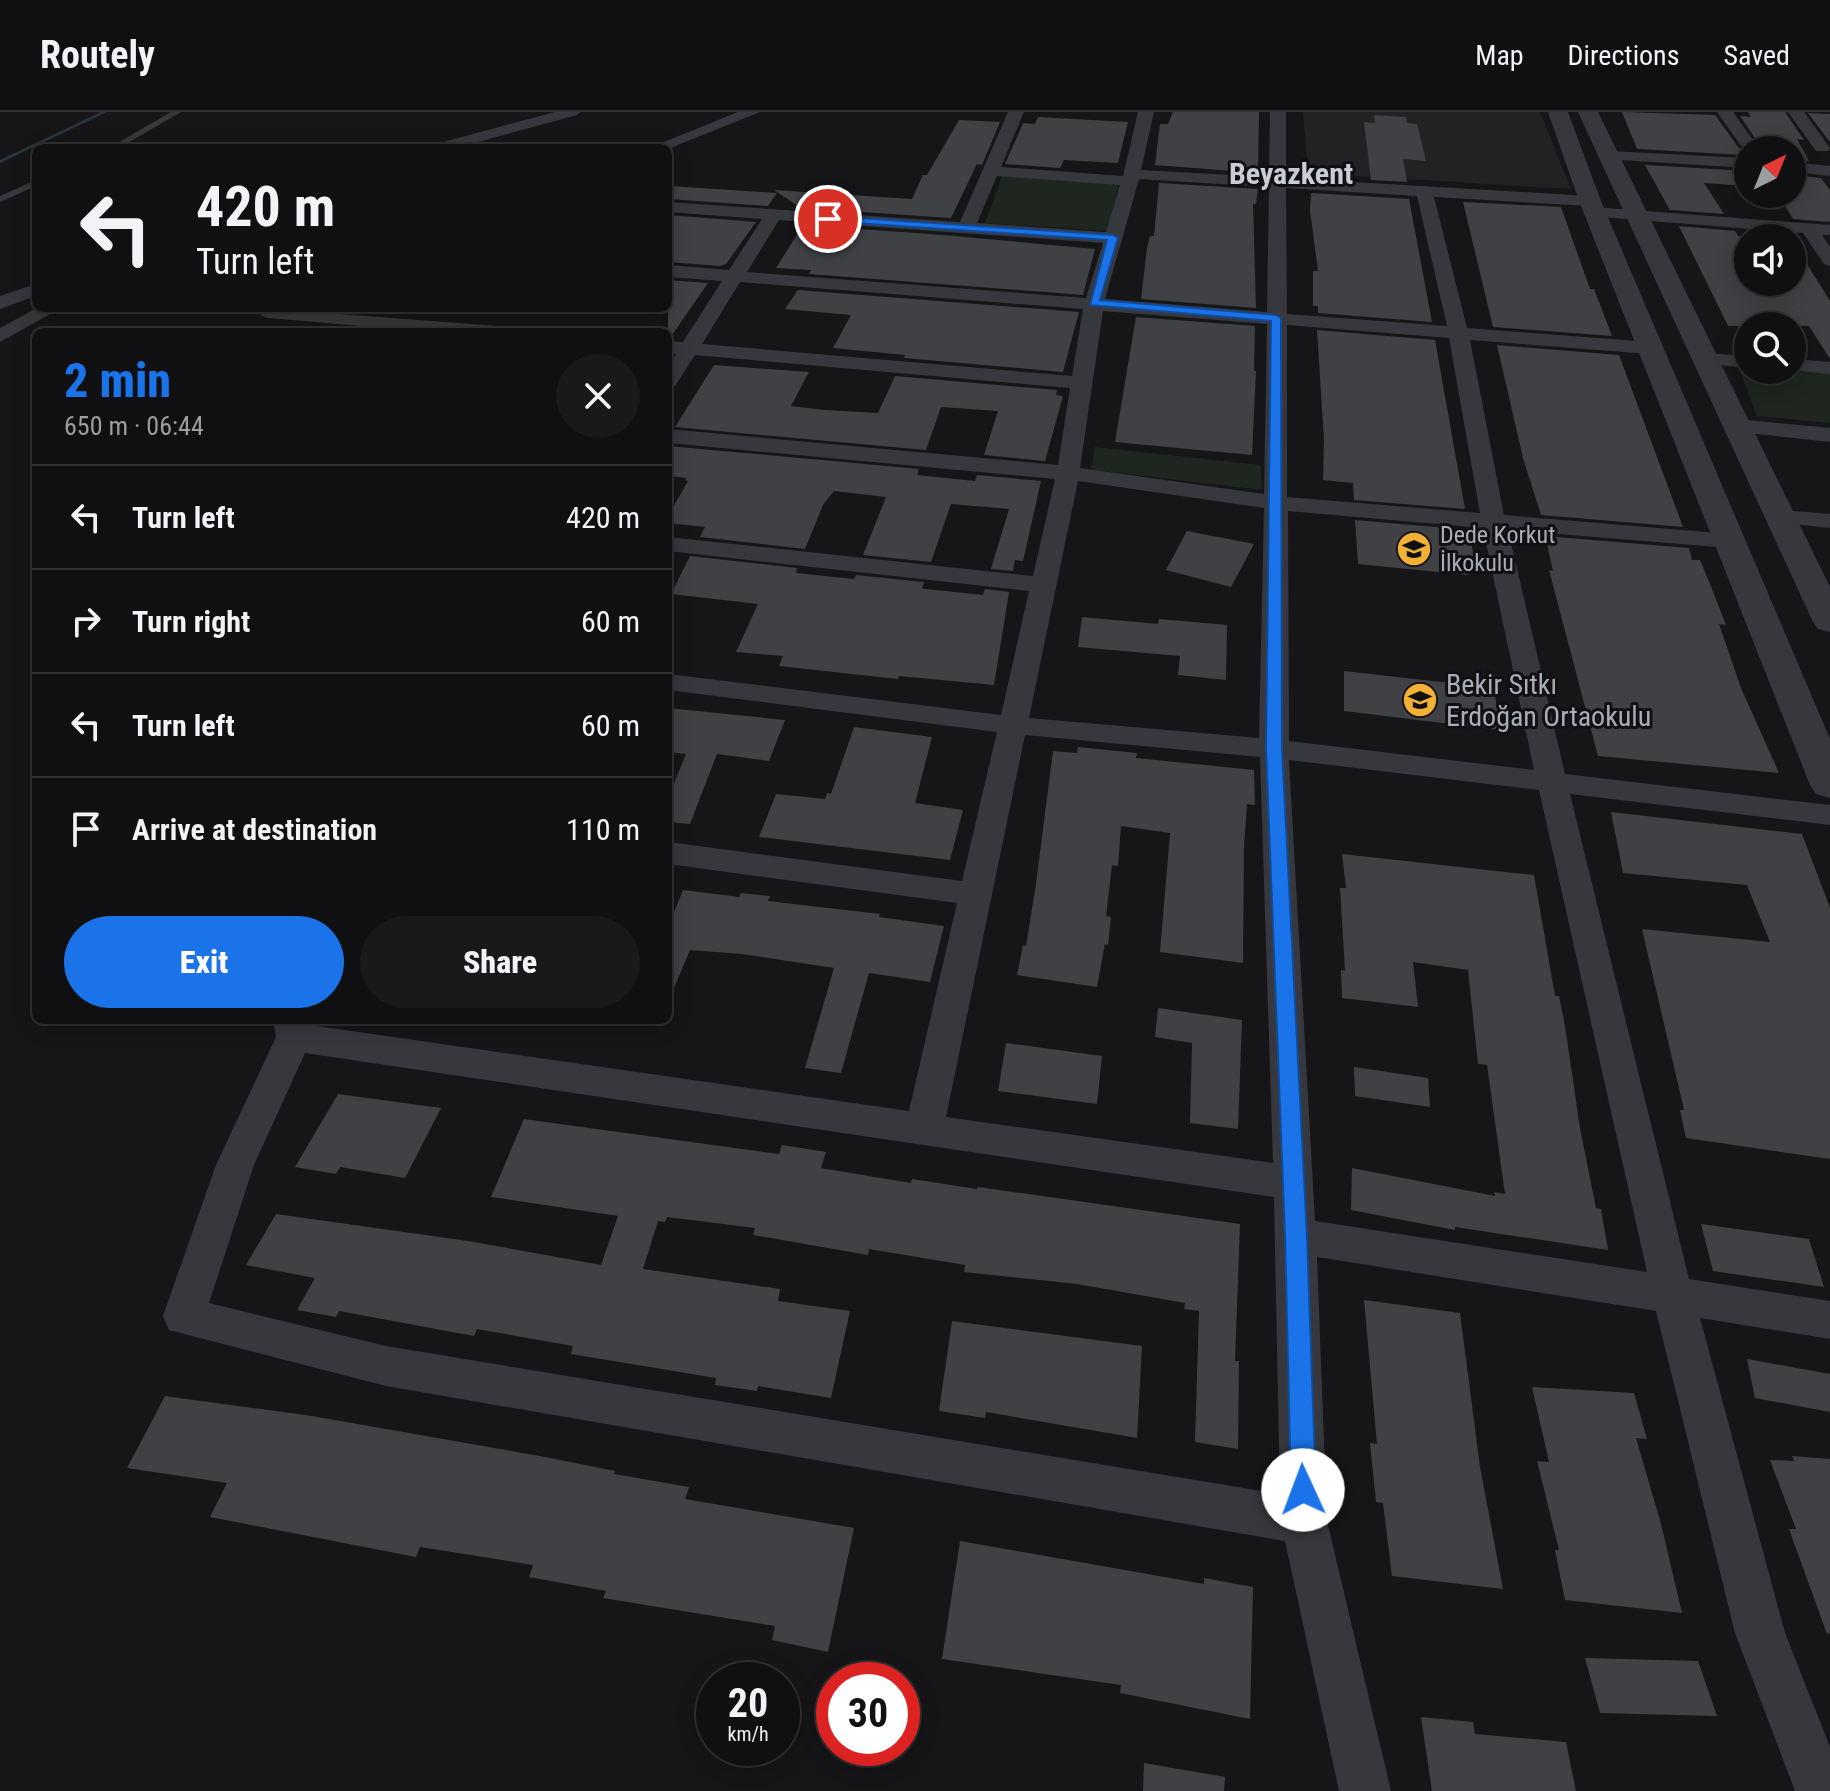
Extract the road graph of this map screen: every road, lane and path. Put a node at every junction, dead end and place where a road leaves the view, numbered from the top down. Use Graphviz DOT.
graph roads {
  1 [pos="177,112"];
  2 [pos="572,112"];
  3 [pos="752,112"];
  4 [pos="1016,112"];
  5 [pos="1146,112"];
  6 [pos="1278,112"];
  7 [pos="1558,112"];
  8 [pos="1588,112"];
  9 [pos="1725,112"];
  10 [pos="1796,112"];
  11 [pos="1742,136"];
  12 [pos="120,144"];
  13 [pos="453,144"];
  14 [pos="668,144"];
  15 [pos="1822,148"];
  16 [pos="1609,156"];
  17 [pos="1734,162"];
  18 [pos="1806,168"];
  19 [pos="992,171"];
  20 [pos="1830,171"];
  21 [pos="1131,178"];
  22 [pos="1277,182"];
  23 [pos="32,185"];
  24 [pos="1424,191"];
  25 [pos="0,199"];
  26 [pos="672,207"];
  27 [pos="1592,207"];
  28 [pos="773,215"];
  29 [pos="1636,215"];
  30 [pos="966,229"];
  31 [pos="1809,229"];
  32 [pos="1830,230"];
  33 [pos="1113,238"];
  34 [pos="1830,260"];
  35 [pos="672,271"];
  36 [pos="735,276"];
  37 [pos="32,291"];
  38 [pos="0,303"];
  39 [pos="1094,303"];
  40 [pos="44,312"];
  41 [pos="292,312"];
  42 [pos="1276,318"];
  43 [pos="456,328"];
  44 [pos="1458,332"];
  45 [pos="0,336"];
  46 [pos="672,347"];
  47 [pos="1650,348"];
  48 [pos="690,349"];
  49 [pos="1706,359"];
  50 [pos="1734,361"];
  51 [pos="1806,366"];
  52 [pos="1830,368"];
  53 [pos="672,376"];
  54 [pos="1082,383"];
  55 [pos="1737,426"];
  56 [pos="1830,435"];
  57 [pos="672,436"];
  58 [pos="1068,473"];
  59 [pos="1275,503"];
  60 [pos="1781,517"];
  61 [pos="1830,521"];
  62 [pos="1494,524"];
  63 [pos="1730,541"];
  64 [pos="672,544"];
  65 [pos="1042,585"];
  66 [pos="1830,622"];
  67 [pos="672,683"];
  68 [pos="1011,725"];
  69 [pos="1274,749"];
  70 [pos="1552,782"];
  71 [pos="1830,785"];
  72 [pos="1830,815"];
  73 [pos="672,854"];
  74 [pos="974,894"];
  75 [pos="292,1028"];
  76 [pos="924,1129"];
  77 [pos="1294,1183"];
  78 [pos="1296,1236"];
  79 [pos="1672,1293"];
  80 [pos="1830,1320"];
  81 [pos="1304,1521"];
  82 [pos="1365,1791"];
  83 [pos="1821,1791"];
  1 -- 12 [label="lane"];
  2 -- 13 [label="street"];
  3 -- 14 [label="street"];
  4 -- 19 [label="street"];
  5 -- 21 [label="street"];
  6 -- 22 [label="street"];
  7 -- 27 [label="street"];
  8 -- 16 [label="street"];
  9 -- 11 [label="street"];
  10 -- 15 [label="street"];
  16 -- 17 [label="street"];
  16 -- 29 [label="street"];
  18 -- 20 [label="street"];
  19 -- 21 [label="street"];
  19 -- 30 [label="street"];
  21 -- 22 [label="street"];
  21 -- 33 [label="street"];
  22 -- 24 [label="street"];
  22 -- 42 [label="street"];
  23 -- 25 [label="lane"];
  24 -- 27 [label="street"];
  24 -- 44 [label="street"];
  26 -- 28 [label="street"];
  27 -- 29 [label="street"];
  27 -- 47 [label="street"];
  28 -- 30 [label="street"];
  28 -- 36 [label="street"];
  29 -- 31 [label="street"];
  29 -- 49 [label="street"];
  30 -- 33 [label="street"];
  31 -- 32 [label="street"];
  31 -- 34 [label="street"];
  33 -- 39 [label="street"];
  35 -- 36 [label="street"];
  36 -- 39 [label="street"];
  36 -- 48 [label="street"];
  37 -- 38 [label="street"];
  39 -- 42 [label="street"];
  39 -- 54 [label="street"];
  40 -- 45 [label="street"];
  41 -- 43 [label="street"];
  42 -- 44 [label="street"];
  42 -- 59 [label="street"];
  44 -- 47 [label="street"];
  44 -- 62 [label="street"];
  46 -- 48 [label="street"];
  47 -- 63 [label="street"];
  48 -- 53 [label="street"];
  48 -- 54 [label="street"];
  49 -- 50 [label="street"];
  49 -- 55 [label="street"];
  51 -- 52 [label="street"];
  54 -- 58 [label="street"];
  55 -- 56 [label="street"];
  55 -- 60 [label="street"];
  57 -- 58 [label="street"];
  58 -- 59 [label="street"];
  58 -- 65 [label="street"];
  59 -- 62 [label="street"];
  59 -- 69 [label="street"];
  60 -- 61 [label="street"];
  60 -- 66 [label="street"];
  62 -- 63 [label="street"];
  62 -- 70 [label="street"];
  63 -- 71 [label="street"];
  64 -- 65 [label="street"];
  65 -- 68 [label="street"];
  67 -- 68 [label="street"];
  68 -- 69 [label="street"];
  68 -- 74 [label="street"];
  69 -- 70 [label="street"];
  69 -- 77 [label="street"];
  70 -- 72 [label="street"];
  70 -- 79 [label="street"];
  73 -- 74 [label="street"];
  74 -- 76 [label="street"];
  75 -- 76 [label="street"];
  75 -- 81 [label="street"];
  76 -- 77 [label="street"];
  77 -- 78 [label="street"];
  78 -- 79 [label="street"];
  78 -- 81 [label="street"];
  79 -- 80 [label="street"];
  79 -- 83 [label="street"];
  81 -- 82 [label="street"];
}
